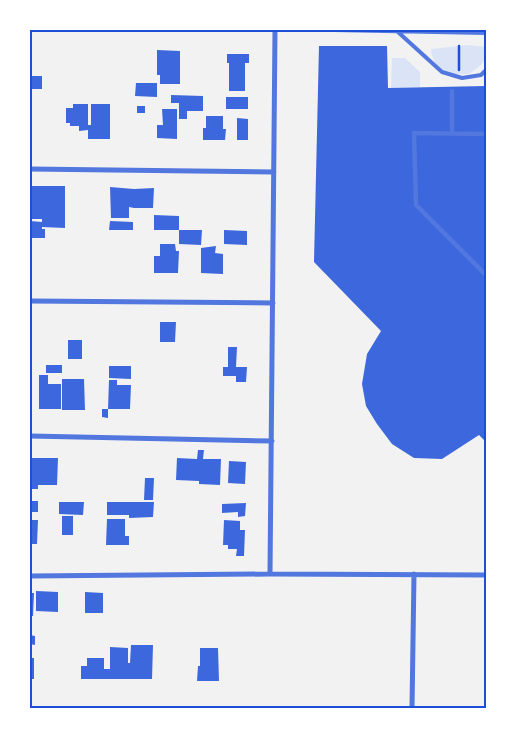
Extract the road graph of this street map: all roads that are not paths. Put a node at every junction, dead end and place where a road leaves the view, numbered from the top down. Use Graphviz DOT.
graph roads {
  1 [pos="275,30"];
  2 [pos="334,30"];
  3 [pos="398,32"];
  4 [pos="486,33"];
  5 [pos="486,70"];
  6 [pos="452,91"];
  7 [pos="452,133"];
  8 [pos="486,134"];
  9 [pos="30,169"];
  10 [pos="274,172"];
  11 [pos="486,275"];
  12 [pos="30,302"];
  13 [pos="273,303"];
  14 [pos="30,436"];
  15 [pos="272,441"];
  16 [pos="270,574"];
  17 [pos="414,574"];
  18 [pos="486,575"];
  19 [pos="30,576"];
  20 [pos="412,708"];
  1 -- 10 [label="street"];
  2 -- 3 [label="lane"];
  3 -- 4 [label="lane"];
  3 -- 5 [label="lane"];
  6 -- 7 [label="street"];
  7 -- 8 [label="street"];
  7 -- 11 [label="street"];
  9 -- 10 [label="street"];
  10 -- 13 [label="street"];
  12 -- 13 [label="street"];
  13 -- 15 [label="street"];
  14 -- 15 [label="street"];
  15 -- 16 [label="street"];
  16 -- 17 [label="street"];
  16 -- 19 [label="street"];
  17 -- 18 [label="street"];
  17 -- 20 [label="street"];
}
